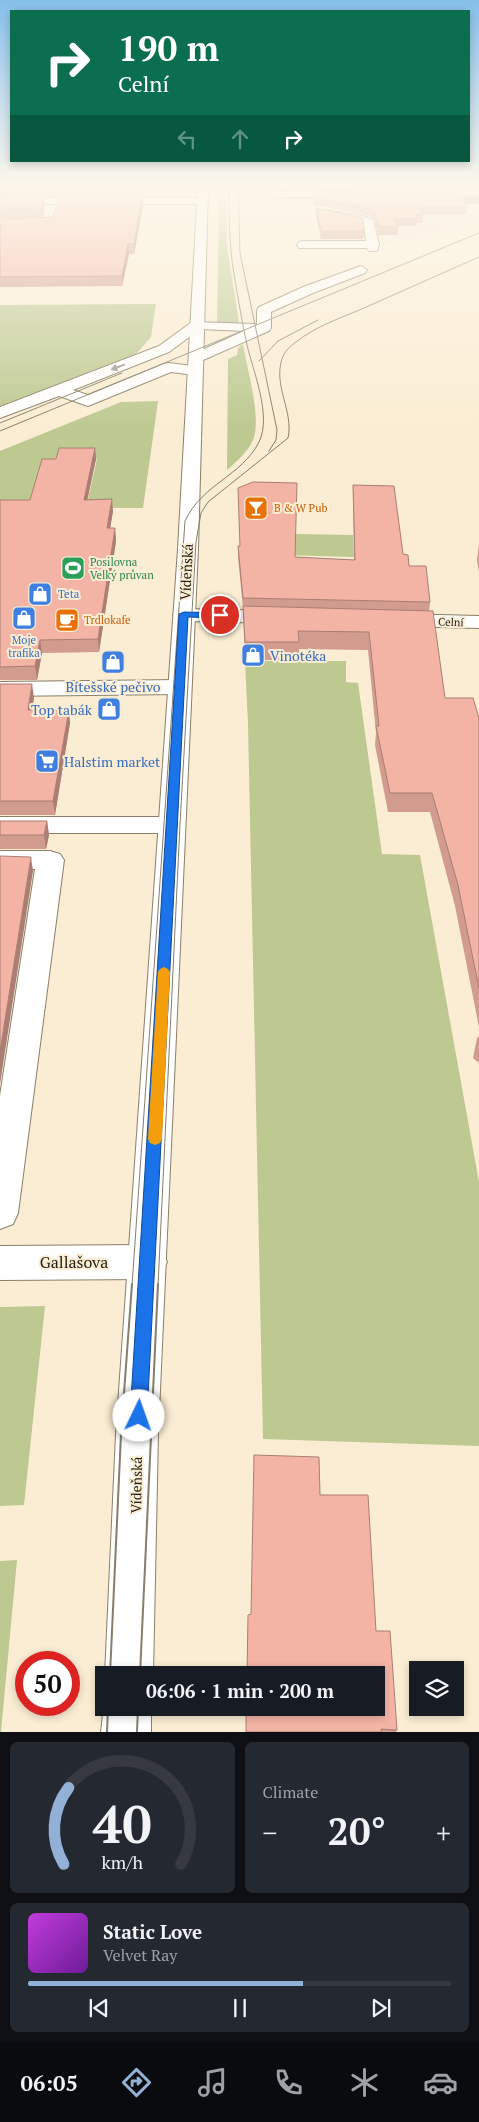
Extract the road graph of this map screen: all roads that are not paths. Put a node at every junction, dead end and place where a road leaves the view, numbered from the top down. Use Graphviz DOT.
graph roads {
  1 [pos="200,268"];
  2 [pos="361,270"];
  3 [pos="197,325"];
  4 [pos="264,328"];
  5 [pos="164,350"];
  6 [pos="195,364"];
  7 [pos="169,368"];
  8 [pos="58,390"];
  9 [pos="0,413"];
  10 [pos="184,614"];
  11 [pos="304,618"];
  12 [pos="382,620"];
  13 [pos="479,622"];
  14 [pos="180,687"];
  15 [pos="0,689"];
  16 [pos="0,825"];
  17 [pos="172,825"];
  18 [pos="0,860"];
  19 [pos="0,1213"];
  20 [pos="148,1262"];
  21 [pos="0,1263"];
  22 [pos="129,1666"];
  23 [pos="127,1716"];
  24 [pos="126,1732"];
  1 -- 3 [label="main road, Vídeňská"];
  2 -- 4 [label="main road"];
  3 -- 4 [label="main road"];
  3 -- 5 [label="main road"];
  3 -- 6 [label="main road, Vídeňská"];
  4 -- 6 [label="main road"];
  5 -- 7 [label="main road"];
  5 -- 8 [label="main road, one-way"];
  6 -- 7 [label="main road"];
  6 -- 10 [label="main road, Vídeňská"];
  7 -- 8 [label="main road"];
  8 -- 9 [label="main road"];
  10 -- 11 [label="main road"];
  10 -- 14 [label="main road, Vídeňská"];
  12 -- 13 [label="main road, Celní"];
  14 -- 15 [label="main road"];
  14 -- 17 [label="main road, Vídeňská"];
  16 -- 17 [label="main road"];
  17 -- 20 [label="main road, Vídeňská"];
  18 -- 19 [label="main road"];
  20 -- 21 [label="main road, Gallašova"];
  20 -- 22 [label="main road, Vídeňská"];
  23 -- 24 [label="main road"];
}
